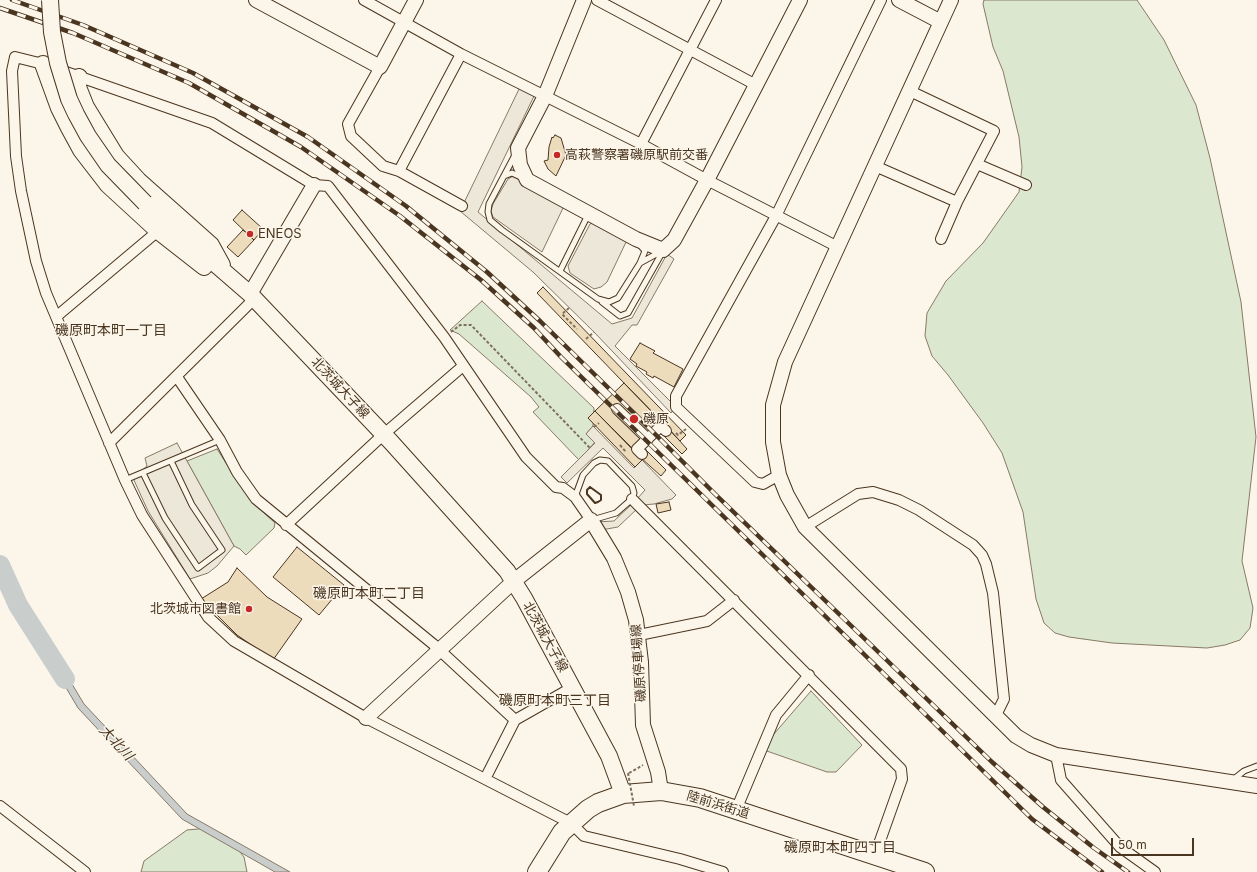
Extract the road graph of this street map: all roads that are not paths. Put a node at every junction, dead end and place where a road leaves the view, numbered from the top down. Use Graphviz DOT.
graph roads {
  1 [pos="50,0"];
  2 [pos="256,0"];
  3 [pos="364,0"];
  4 [pos="416,0"];
  5 [pos="584,0"];
  6 [pos="597,0"];
  7 [pos="716,0"];
  8 [pos="800,0"];
  9 [pos="881,0"];
  10 [pos="899,0"];
  11 [pos="951,0"];
  12 [pos="404,22"];
  13 [pos="941,22"];
  14 [pos="691,50"];
  15 [pos="462,54"];
  16 [pos="43,64"];
  17 [pos="380,67"];
  18 [pos="79,77"];
  19 [pos="756,85"];
  20 [pos="910,91"];
  21 [pos="545,96"];
  22 [pos="641,144"];
  23 [pos="518,148"];
  24 [pos="977,164"];
  25 [pos="875,166"];
  26 [pos="399,171"];
  27 [pos="504,176"];
  28 [pos="527,180"];
  29 [pos="707,180"];
  30 [pos="314,185"];
  31 [pos="1026,185"];
  32 [pos="957,202"];
  33 [pos="462,206"];
  34 [pos="589,214"];
  35 [pos="776,216"];
  36 [pos="158,231"];
  37 [pos="941,239"];
  38 [pos="636,240"];
  39 [pos="838,247"];
  40 [pos="663,250"];
  41 [pos="640,263"];
  42 [pos="560,271"];
  43 [pos="227,273"];
  44 [pos="253,296"];
  45 [pos="598,299"];
  46 [pos="57,316"];
  47 [pos="463,366"];
  48 [pos="177,377"];
  49 [pos="617,409"];
  50 [pos="663,431"];
  51 [pos="384,434"];
  52 [pos="648,439"];
  53 [pos="220,440"];
  54 [pos="109,443"];
  55 [pos="642,452"];
  56 [pos="171,461"];
  57 [pos="143,473"];
  58 [pos="779,475"];
  59 [pos="125,480"];
  60 [pos="575,497"];
  61 [pos="632,499"];
  62 [pos="591,520"];
  63 [pos="286,525"];
  64 [pos="805,527"];
  65 [pos="514,581"];
  66 [pos="734,600"];
  67 [pos="639,635"];
  68 [pos="441,651"];
  69 [pos="810,675"];
  70 [pos="573,687"];
  71 [pos="995,717"];
  72 [pos="366,718"];
  73 [pos="515,720"];
  74 [pos="1056,755"];
  75 [pos="1257,766"];
  76 [pos="486,779"];
  77 [pos="1232,781"];
  78 [pos="1257,786"];
  79 [pos="661,791"];
  80 [pos="629,800"];
  81 [pos="0,806"];
  82 [pos="736,810"];
  83 [pos="570,823"];
  84 [pos="875,855"];
  85 [pos="85,872"];
  86 [pos="537,872"];
  87 [pos="723,872"];
  88 [pos="925,872"];
  89 [pos="1155,872"];
  1 -- 43 [label="main road, 北茨城大子線, bridge"];
  2 -- 17 [label="street"];
  3 -- 12 [label="street"];
  4 -- 12 [label="street"];
  5 -- 21 [label="street"];
  6 -- 14 [label="street"];
  7 -- 14 [label="street"];
  8 -- 19 [label="street"];
  9 -- 35 [label="street"];
  10 -- 13 [label="street"];
  11 -- 13 [label="street"];
  12 -- 15 [label="street"];
  12 -- 17 [label="street"];
  13 -- 20 [label="street"];
  14 -- 19 [label="street"];
  14 -- 22 [label="street"];
  15 -- 21 [label="street"];
  15 -- 26 [label="street"];
  16 -- 18 [label="street"];
  16 -- 36 [label="main road"];
  16 -- 46 [label="street"];
  17 -- 26 [label="street"];
  18 -- 30 [label="street"];
  18 -- 43 [label="main road"];
  19 -- 29 [label="street"];
  20 -- 24 [label="street"];
  20 -- 25 [label="street"];
  21 -- 22 [label="street"];
  21 -- 23 [label="street"];
  22 -- 29 [label="street"];
  23 -- 27 [label="lane"];
  23 -- 28 [label="street"];
  24 -- 31 [label="street"];
  24 -- 32 [label="street"];
  25 -- 32 [label="street"];
  25 -- 39 [label="street"];
  26 -- 33 [label="street"];
  27 -- 28 [label="lane"];
  27 -- 42 [label="lane"];
  28 -- 34 [label="street"];
  29 -- 35 [label="street"];
  29 -- 40 [label="street"];
  30 -- 44 [label="street"];
  30 -- 47 [label="street"];
  32 -- 37 [label="street"];
  34 -- 38 [label="street"];
  34 -- 42 [label="lane"];
  35 -- 39 [label="street"];
  35 -- 58 [label="street"];
  36 -- 43 [label="main road"];
  36 -- 46 [label="street"];
  38 -- 40 [label="street"];
  38 -- 41 [label="lane"];
  39 -- 58 [label="street"];
  40 -- 41 [label="lane"];
  40 -- 45 [label="lane"];
  41 -- 45 [label="lane"];
  42 -- 45 [label="lane"];
  43 -- 44 [label="main road, 北茨城大子線"];
  44 -- 48 [label="street"];
  44 -- 51 [label="main road, 北茨城大子線"];
  46 -- 54 [label="street"];
  47 -- 51 [label="street"];
  47 -- 60 [label="street"];
  48 -- 53 [label="street"];
  48 -- 54 [label="street"];
  49 -- 52 [label="street"];
  50 -- 52 [label="street"];
  51 -- 63 [label="street"];
  51 -- 65 [label="main road, 北茨城大子線"];
  52 -- 55 [label="street"];
  53 -- 56 [label="lane"];
  53 -- 63 [label="street"];
  54 -- 59 [label="street"];
  56 -- 57 [label="lane"];
  56 -- 57 [label="lane"];
  57 -- 59 [label="lane"];
  58 -- 64 [label="street"];
  59 -- 72 [label="street"];
  60 -- 61 [label="lane"];
  60 -- 62 [label="street"];
  61 -- 62 [label="lane"];
  61 -- 66 [label="street"];
  62 -- 65 [label="street"];
  62 -- 67 [label="street, 磯原停車場線"];
  63 -- 68 [label="street"];
  64 -- 71 [label="street"];
  64 -- 71 [label="street"];
  65 -- 68 [label="street"];
  65 -- 70 [label="main road, 北茨城大子線"];
  66 -- 67 [label="street"];
  66 -- 69 [label="street"];
  67 -- 79 [label="street, 磯原停車場線"];
  68 -- 72 [label="street"];
  68 -- 73 [label="street"];
  69 -- 82 [label="street"];
  69 -- 84 [label="street"];
  70 -- 73 [label="street"];
  70 -- 80 [label="main road, 北茨城大子線"];
  71 -- 74 [label="street"];
  72 -- 76 [label="street"];
  73 -- 76 [label="street"];
  74 -- 77 [label="street"];
  74 -- 89 [label="street"];
  75 -- 77 [label="lane"];
  76 -- 83 [label="street"];
  77 -- 78 [label="street"];
  79 -- 80 [label="highway, 陸前浜街道"];
  79 -- 82 [label="highway, 陸前浜街道"];
  80 -- 83 [label="highway, 陸前浜街道"];
  81 -- 85 [label="street"];
  82 -- 84 [label="highway, 陸前浜街道"];
  83 -- 86 [label="highway, 陸前浜街道"];
  83 -- 87 [label="street"];
  84 -- 88 [label="highway, 陸前浜街道"];
}
